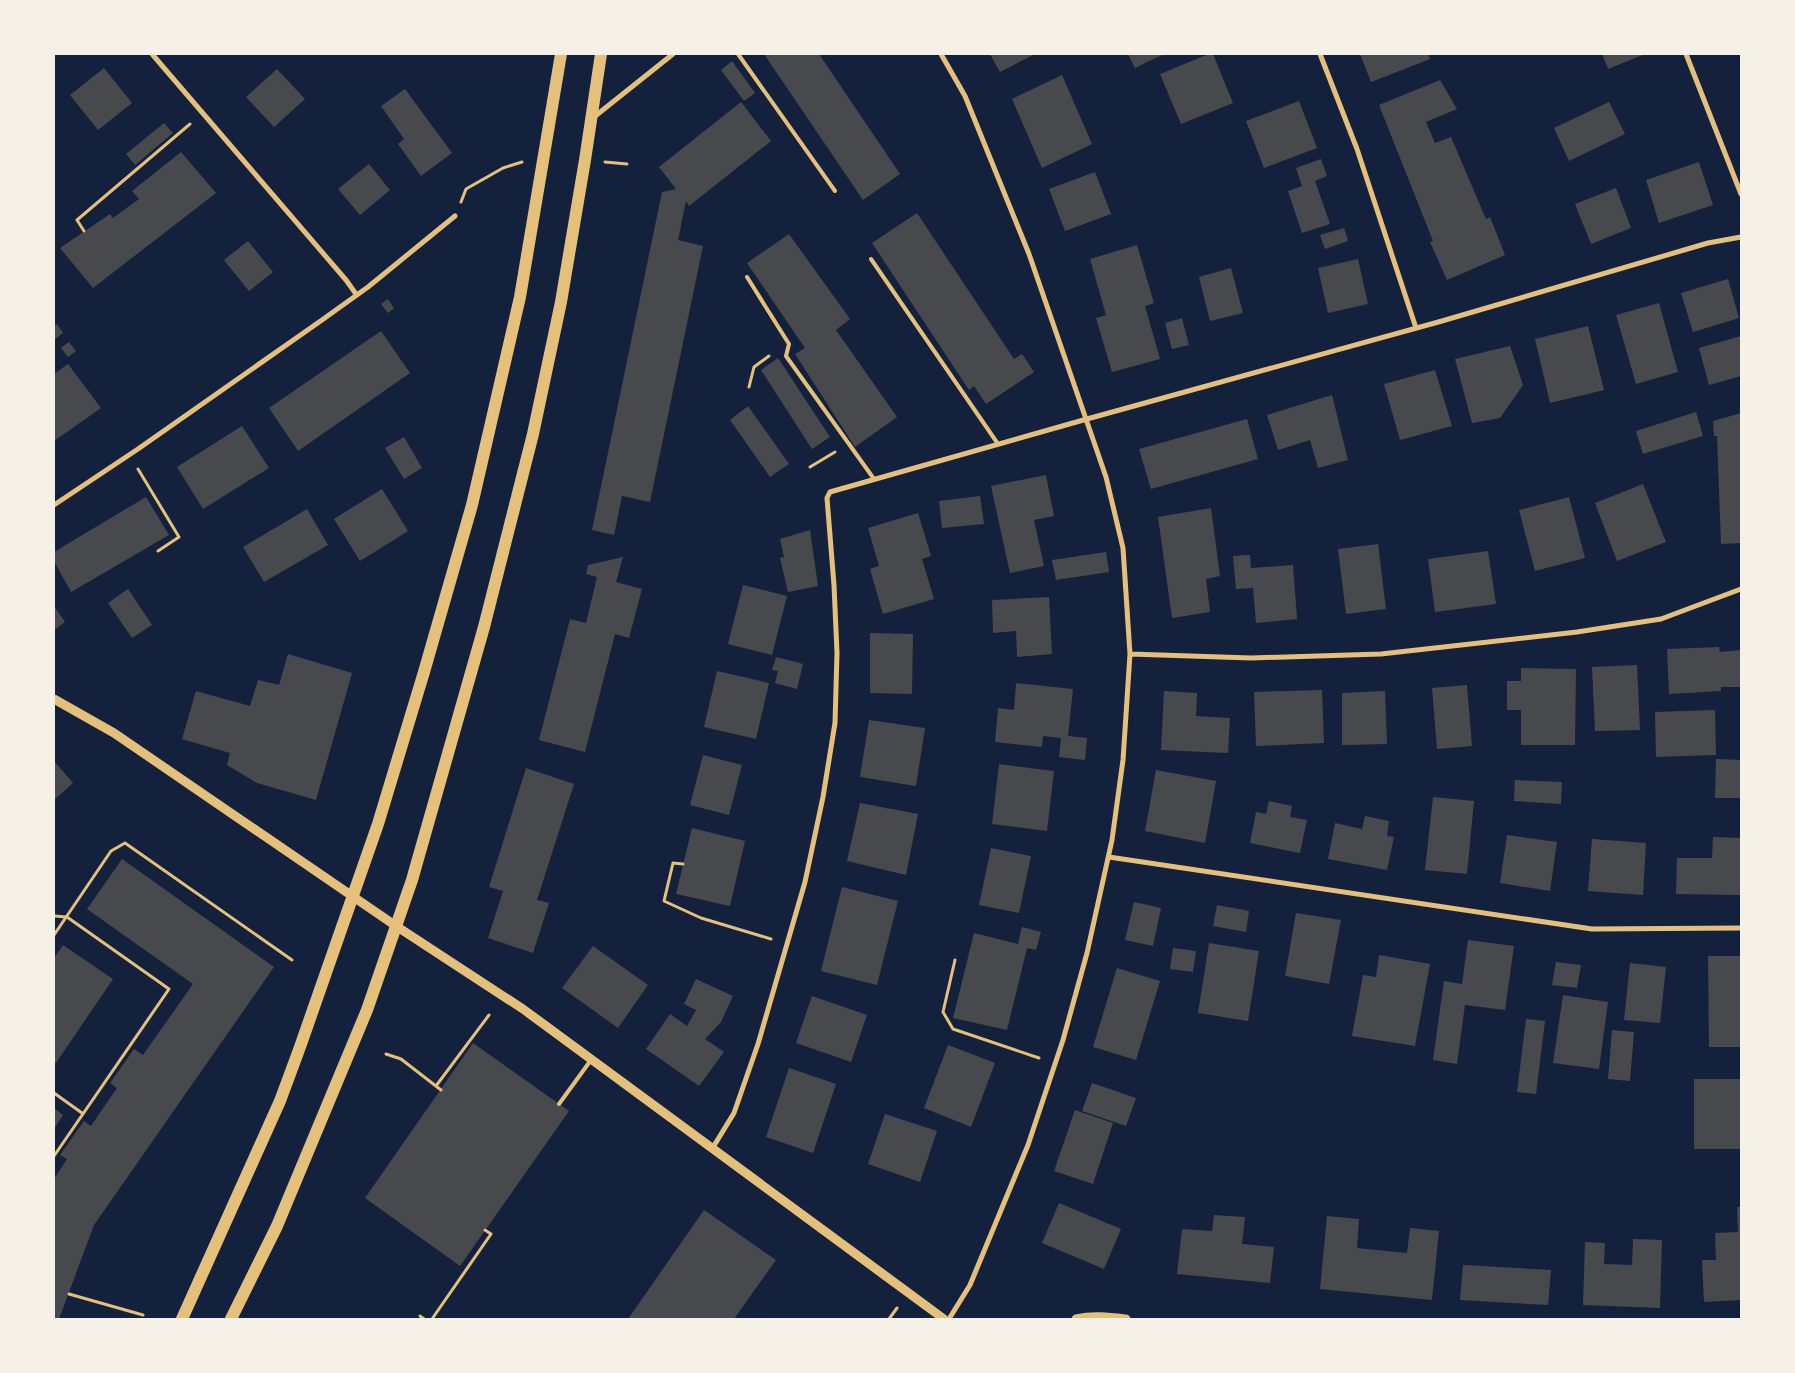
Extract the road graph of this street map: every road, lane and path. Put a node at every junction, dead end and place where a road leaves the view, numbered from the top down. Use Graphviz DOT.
graph roads {
  1 [pos="152,54"];
  2 [pos="561,54"];
  3 [pos="601,54"];
  4 [pos="674,54"];
  5 [pos="738,54"];
  6 [pos="941,54"];
  7 [pos="1320,54"];
  8 [pos="1686,54"];
  9 [pos="592,119"];
  10 [pos="193,122"];
  11 [pos="835,191"];
  12 [pos="1741,194"];
  13 [pos="455,216"];
  14 [pos="84,231"];
  15 [pos="1741,237"];
  16 [pos="870,259"];
  17 [pos="747,277"];
  18 [pos="356,294"];
  19 [pos="1416,328"];
  20 [pos="789,344"];
  21 [pos="749,387"];
  22 [pos="1086,419"];
  23 [pos="848,444"];
  24 [pos="998,444"];
  25 [pos="137,467"];
  26 [pos="810,467"];
  27 [pos="874,479"];
  28 [pos="54,506"];
  29 [pos="158,551"];
  30 [pos="1741,589"];
  31 [pos="1130,654"];
  32 [pos="54,699"];
  33 [pos="1110,857"];
  34 [pos="683,864"];
  35 [pos="353,896"];
  36 [pos="54,916"];
  37 [pos="67,917"];
  38 [pos="396,926"];
  39 [pos="1741,928"];
  40 [pos="54,935"];
  41 [pos="777,940"];
  42 [pos="292,960"];
  43 [pos="955,960"];
  44 [pos="489,1015"];
  45 [pos="386,1054"];
  46 [pos="591,1060"];
  47 [pos="1055,1063"];
  48 [pos="436,1086"];
  49 [pos="441,1090"];
  50 [pos="54,1093"];
  51 [pos="560,1104"];
  52 [pos="82,1113"];
  53 [pos="712,1149"];
  54 [pos="54,1156"];
  55 [pos="485,1230"];
  56 [pos="69,1294"];
  57 [pos="142,1315"];
  58 [pos="420,1316"];
  59 [pos="182,1319"];
  60 [pos="231,1319"];
  61 [pos="424,1319"];
  62 [pos="432,1319"];
  63 [pos="944,1319"];
  64 [pos="949,1319"];
  65 [pos="1076,1319"];
  66 [pos="1126,1319"];
  1 -- 18 [label="street"];
  2 -- 35 [label="main road"];
  3 -- 9 [label="main road"];
  4 -- 9 [label="street"];
  5 -- 11 [label="lane"];
  6 -- 22 [label="street"];
  7 -- 19 [label="street"];
  8 -- 12 [label="street"];
  9 -- 38 [label="main road"];
  10 -- 14 [label="path"];
  13 -- 18 [label="street"];
  15 -- 19 [label="street"];
  16 -- 24 [label="lane"];
  17 -- 20 [label="lane"];
  18 -- 28 [label="street"];
  19 -- 22 [label="street"];
  20 -- 21 [label="path"];
  20 -- 23 [label="lane"];
  22 -- 24 [label="street"];
  22 -- 31 [label="street"];
  23 -- 26 [label="path"];
  23 -- 27 [label="lane"];
  24 -- 27 [label="street"];
  25 -- 29 [label="path"];
  27 -- 53 [label="street"];
  30 -- 31 [label="street"];
  31 -- 33 [label="street"];
  32 -- 35 [label="street"];
  33 -- 39 [label="street"];
  33 -- 47 [label="street"];
  34 -- 41 [label="path"];
  35 -- 38 [label="street"];
  35 -- 59 [label="main road"];
  36 -- 37 [label="path"];
  37 -- 40 [label="path"];
  37 -- 42 [label="path"];
  37 -- 52 [label="path"];
  38 -- 46 [label="street"];
  38 -- 60 [label="main road"];
  43 -- 47 [label="path"];
  44 -- 48 [label="path"];
  45 -- 48 [label="path"];
  46 -- 51 [label="lane"];
  46 -- 53 [label="street"];
  47 -- 64 [label="street"];
  48 -- 49 [label="path"];
  50 -- 52 [label="path"];
  52 -- 54 [label="path"];
  53 -- 63 [label="street"];
  55 -- 62 [label="path"];
  56 -- 57 [label="path"];
  58 -- 61 [label="path"];
  65 -- 66 [label="street"];
}
